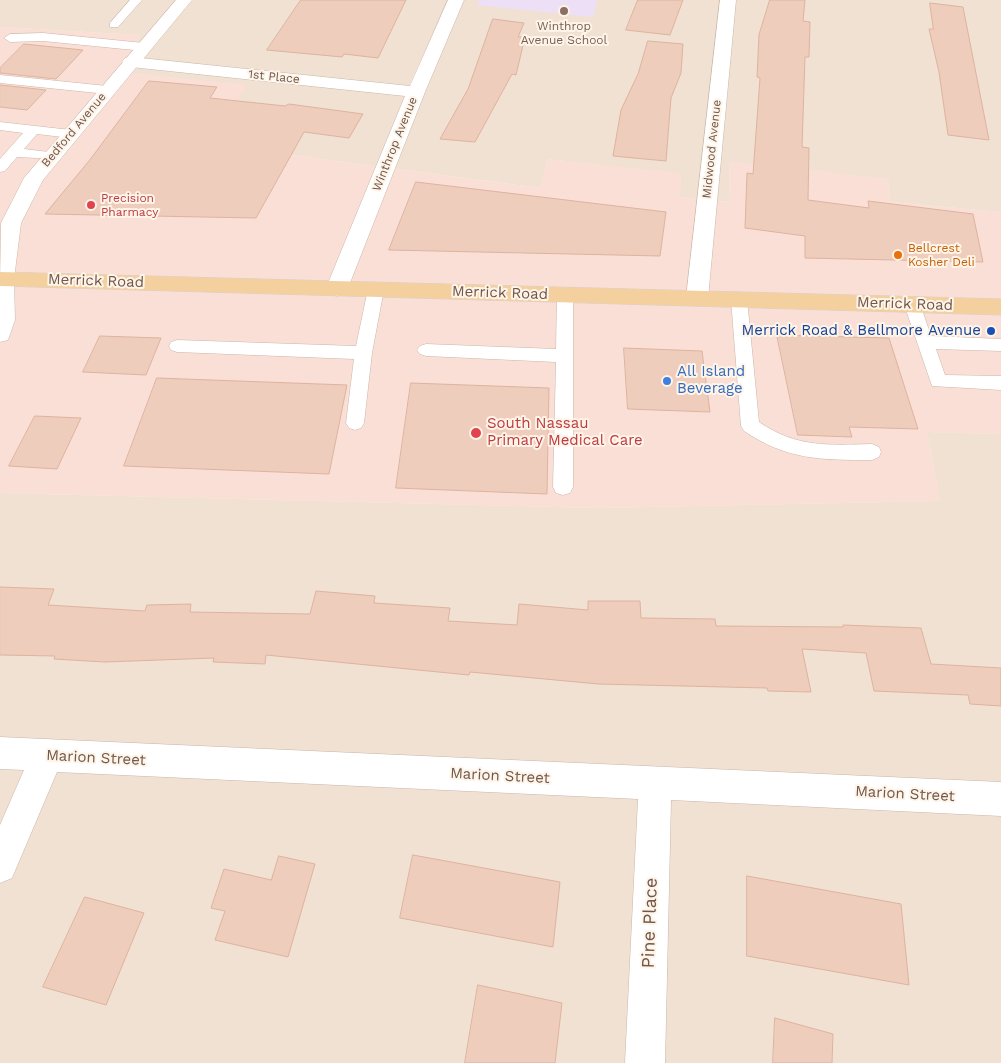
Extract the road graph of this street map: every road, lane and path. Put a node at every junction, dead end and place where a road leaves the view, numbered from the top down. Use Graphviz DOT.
graph roads {
  1 [pos="136,0"];
  2 [pos="184,0"];
  3 [pos="456,0"];
  4 [pos="728,0"];
  5 [pos="114,25"];
  6 [pos="5,37"];
  7 [pos="0,48"];
  8 [pos="144,48"];
  9 [pos="131,62"];
  10 [pos="0,79"];
  11 [pos="107,90"];
  12 [pos="416,92"];
  13 [pos="0,126"];
  14 [pos="34,130"];
  15 [pos="71,134"];
  16 [pos="14,152"];
  17 [pos="52,156"];
  18 [pos="0,168"];
  19 [pos="2,279"];
  20 [pos="337,288"];
  21 [pos="376,290"];
  22 [pos="565,295"];
  23 [pos="697,298"];
  24 [pos="738,299"];
  25 [pos="912,304"];
  26 [pos="1001,307"];
  27 [pos="0,334"];
  28 [pos="924,342"];
  29 [pos="177,346"];
  30 [pos="995,347"];
  31 [pos="426,350"];
  32 [pos="363,353"];
  33 [pos="565,356"];
  34 [pos="1001,383"];
  35 [pos="355,423"];
  36 [pos="872,452"];
  37 [pos="563,487"];
  38 [pos="0,753"];
  39 [pos="46,756"];
  40 [pos="655,783"];
  41 [pos="1001,798"];
  42 [pos="0,866"];
  43 [pos="645,1063"];
  1 -- 5 [label="lane"];
  2 -- 8 [label="street, Bedford Avenue"];
  3 -- 12 [label="street, Winthrop Avenue"];
  4 -- 23 [label="street, Midwood Avenue"];
  6 -- 7 [label="lane"];
  6 -- 8 [label="lane"];
  8 -- 9 [label="street, Bedford Avenue"];
  9 -- 11 [label="street, Bedford Avenue"];
  9 -- 12 [label="street, 1st Place"];
  10 -- 11 [label="lane"];
  11 -- 15 [label="street, Bedford Avenue"];
  12 -- 20 [label="street, Winthrop Avenue"];
  13 -- 14 [label="lane"];
  14 -- 15 [label="lane"];
  14 -- 16 [label="lane"];
  15 -- 17 [label="street, Bedford Avenue"];
  16 -- 17 [label="lane"];
  16 -- 18 [label="lane"];
  17 -- 19 [label="street, Bedford Avenue"];
  19 -- 20 [label="main road, Merrick Road"];
  19 -- 27 [label="street, Bedford Avenue"];
  20 -- 21 [label="main road, Merrick Road"];
  21 -- 22 [label="main road, Merrick Road"];
  21 -- 32 [label="lane"];
  22 -- 23 [label="main road, Merrick Road"];
  22 -- 33 [label="lane"];
  23 -- 24 [label="main road, Merrick Road"];
  24 -- 25 [label="main road, Merrick Road"];
  24 -- 36 [label="lane"];
  25 -- 26 [label="main road, Merrick Road"];
  25 -- 28 [label="lane"];
  28 -- 30 [label="lane"];
  28 -- 34 [label="lane"];
  29 -- 32 [label="lane"];
  31 -- 33 [label="lane"];
  32 -- 35 [label="lane"];
  33 -- 37 [label="lane"];
  38 -- 39 [label="street, Marion Street"];
  39 -- 40 [label="street, Marion Street"];
  39 -- 42 [label="street"];
  40 -- 41 [label="street, Marion Street"];
  40 -- 43 [label="street, Pine Place"];
}
